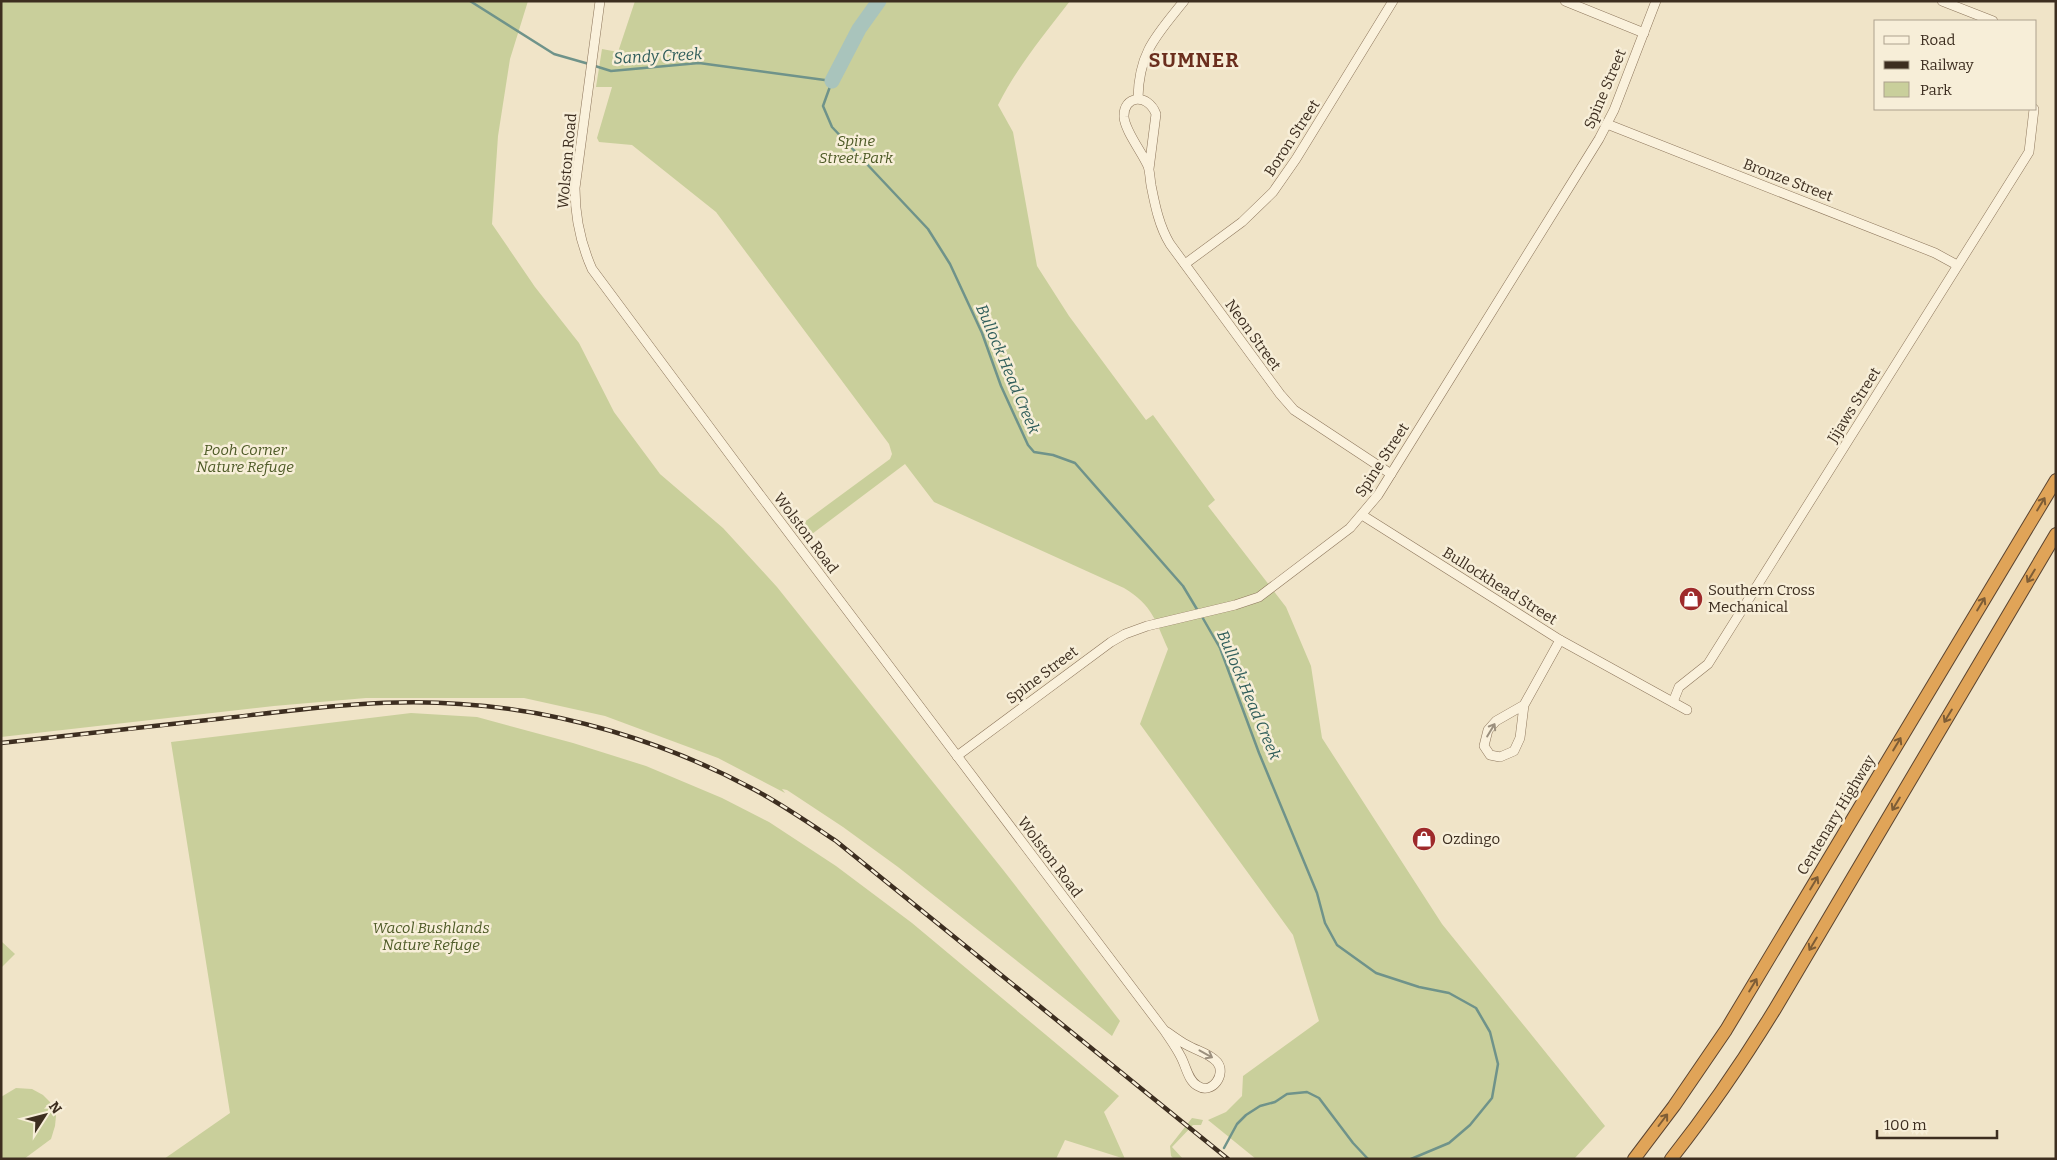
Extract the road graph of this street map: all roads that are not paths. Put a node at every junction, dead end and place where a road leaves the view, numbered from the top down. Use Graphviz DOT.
graph roads {
  1 [pos="600,1"];
  2 [pos="1184,1"];
  3 [pos="1393,1"];
  4 [pos="1565,1"];
  5 [pos="1656,1"];
  6 [pos="1942,1"];
  7 [pos="1991,20"];
  8 [pos="1644,33"];
  9 [pos="1138,98"];
  10 [pos="2034,110"];
  11 [pos="1607,124"];
  12 [pos="1149,169"];
  13 [pos="1185,264"];
  14 [pos="1957,265"];
  15 [pos="1391,474"];
  16 [pos="2056,480"];
  17 [pos="1362,515"];
  18 [pos="2056,534"];
  19 [pos="1560,640"];
  20 [pos="1673,702"];
  21 [pos="1524,706"];
  22 [pos="1687,710"];
  23 [pos="957,756"];
  24 [pos="1164,1030"];
  25 [pos="1634,1159"];
  26 [pos="1671,1159"];
  1 -- 23 [label="street, Wolston Road"];
  2 -- 9 [label="street"];
  3 -- 13 [label="street, Boron Street"];
  4 -- 8 [label="street"];
  5 -- 8 [label="street, Spine Street"];
  6 -- 7 [label="street"];
  8 -- 11 [label="street, Spine Street"];
  9 -- 12 [label="street, Neon Street"];
  9 -- 12 [label="street, Neon Street"];
  10 -- 14 [label="street, Jijaws Street"];
  11 -- 14 [label="street, Bronze Street"];
  11 -- 15 [label="street, Spine Street"];
  12 -- 13 [label="street, Neon Street"];
  13 -- 15 [label="street, Neon Street"];
  14 -- 20 [label="street, Jijaws Street"];
  15 -- 17 [label="street, Spine Street"];
  25 -- 16 [label="highway, Centenary Highway, one-way"];
  17 -- 19 [label="street, Bullockhead Street"];
  17 -- 23 [label="street, Spine Street"];
  18 -- 26 [label="highway, one-way"];
  19 -- 20 [label="street, Bullockhead Street"];
  19 -- 21 [label="street"];
  20 -- 22 [label="street"];
  21 -- 21 [label="street, one-way"];
  23 -- 24 [label="street, Wolston Road"];
  24 -- 24 [label="street, Wolston Road, one-way"];
}
